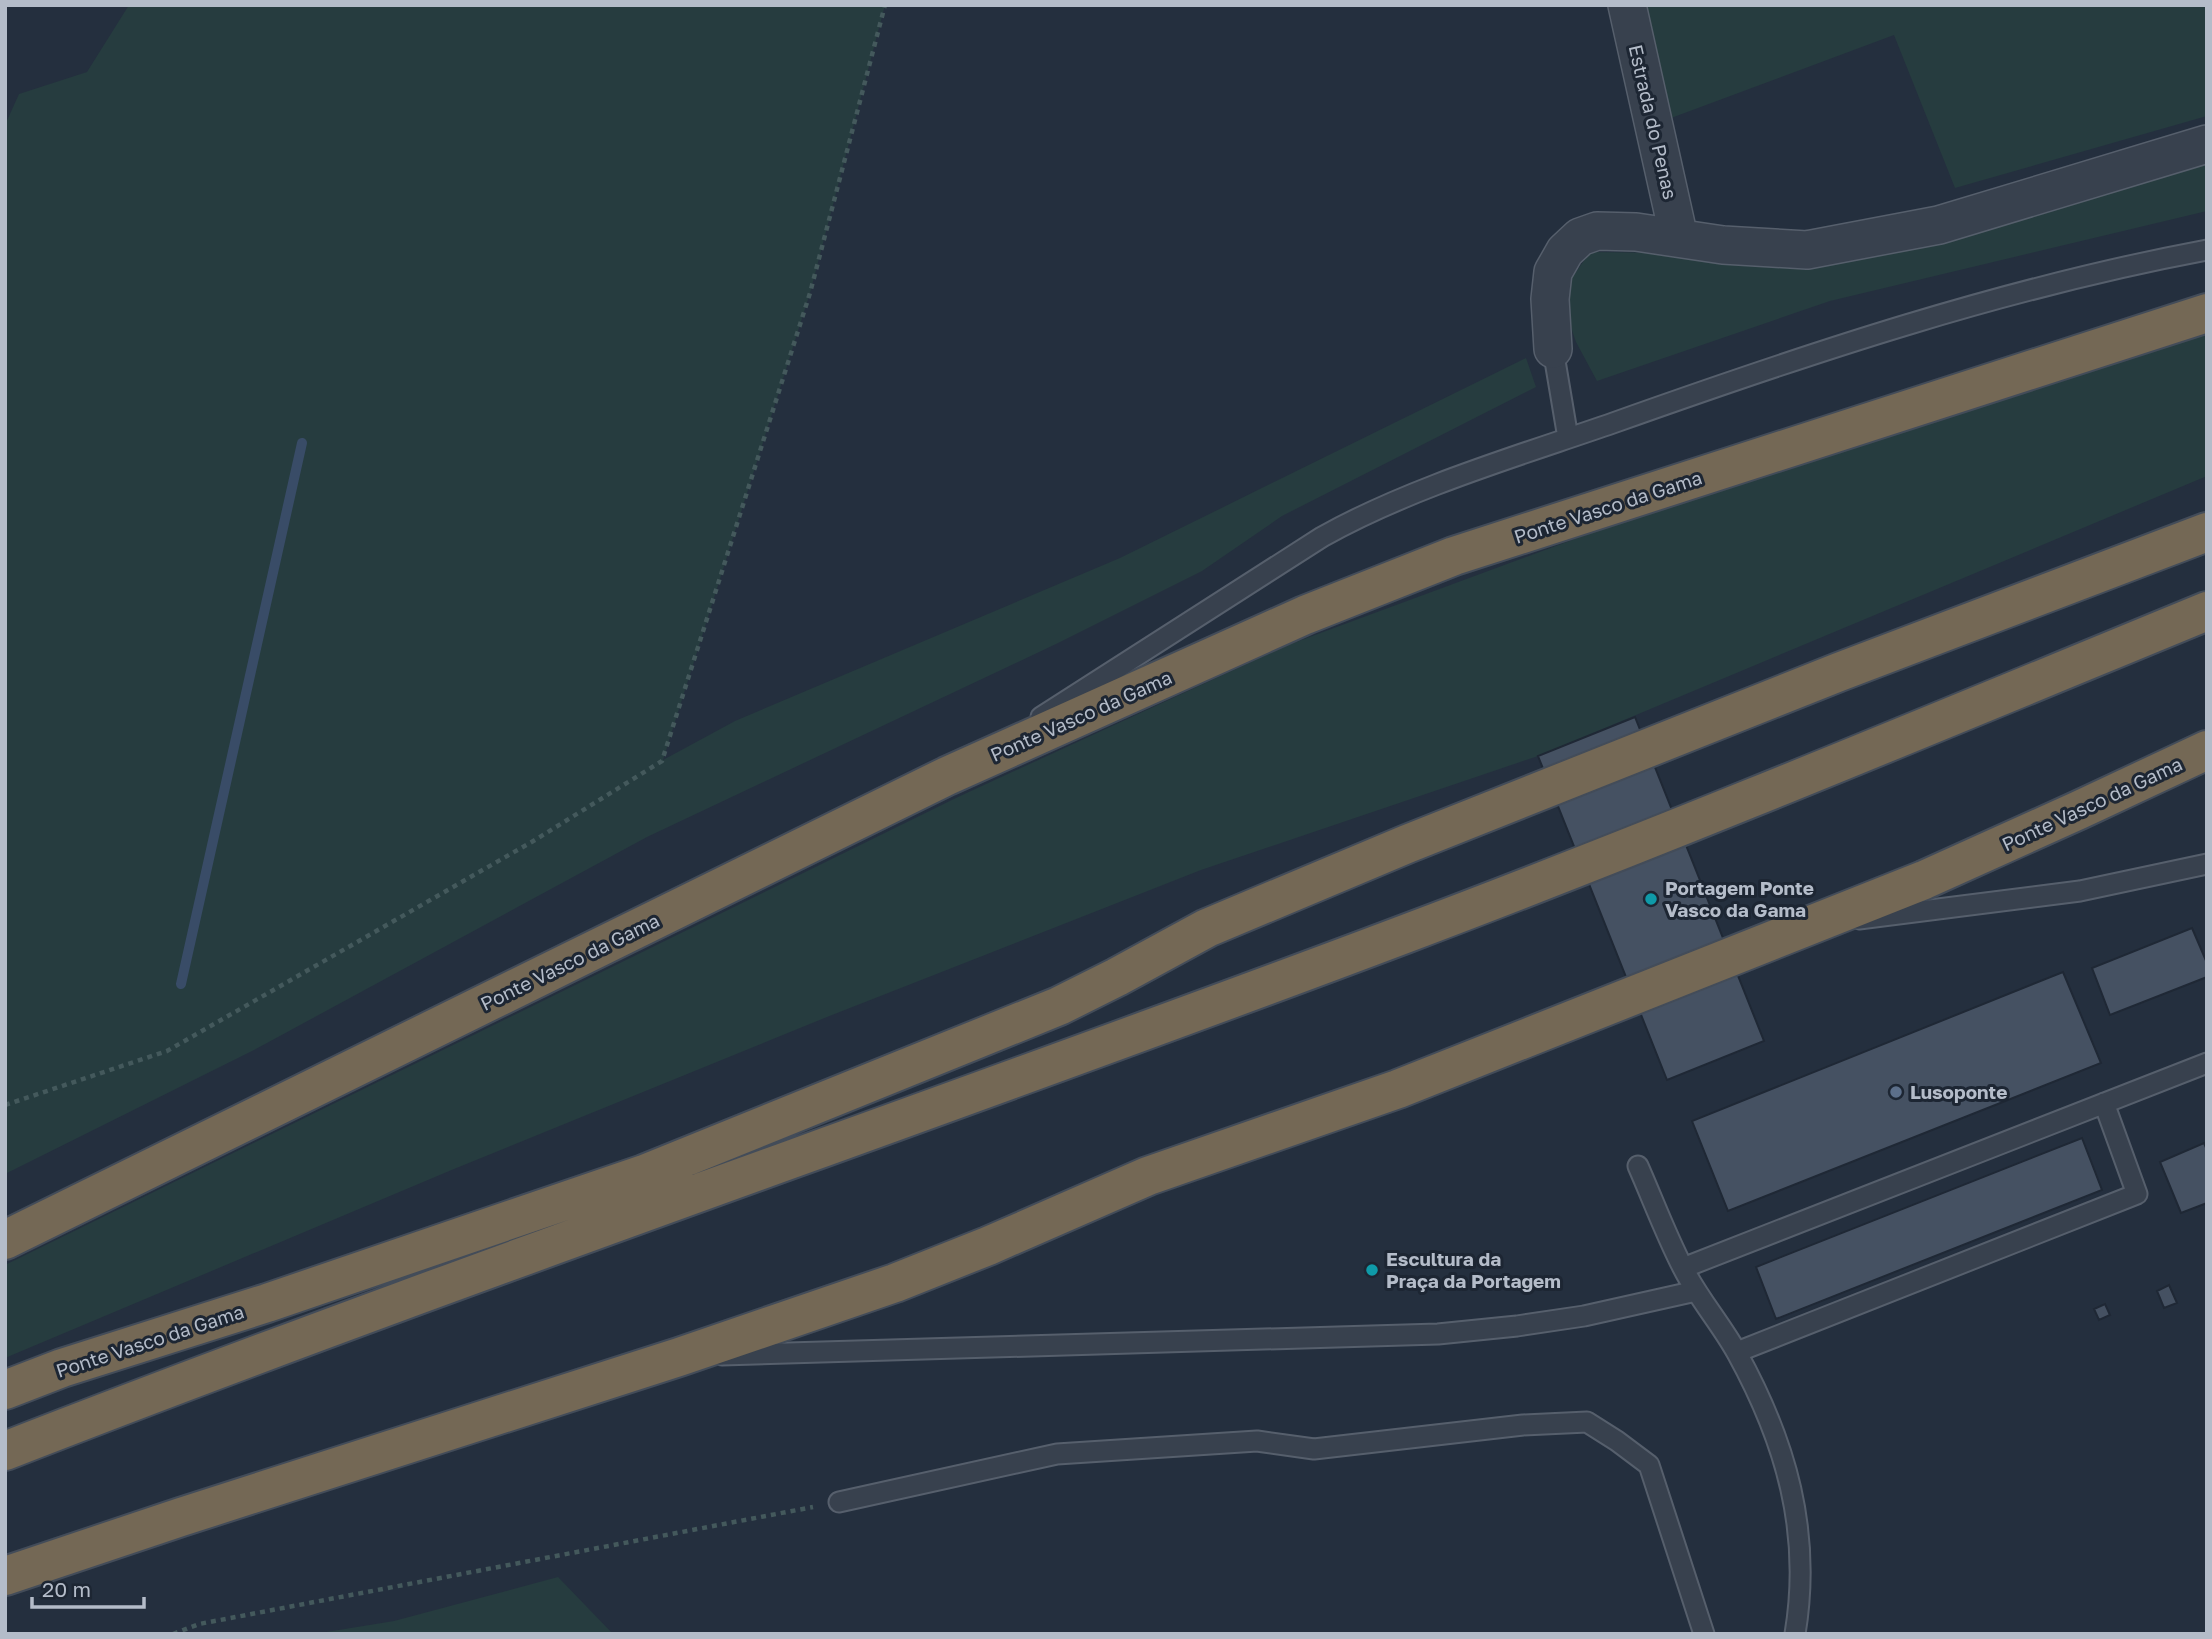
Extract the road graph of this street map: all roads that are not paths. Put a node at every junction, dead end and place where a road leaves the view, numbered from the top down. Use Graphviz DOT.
graph roads {
  1 [pos="1627,5"];
  2 [pos="2207,144"];
  3 [pos="1679,239"];
  4 [pos="2207,250"];
  5 [pos="2207,313"];
  6 [pos="1553,349"];
  7 [pos="1568,438"];
  8 [pos="2207,532"];
  9 [pos="2207,611"];
  10 [pos="2207,750"];
  11 [pos="947,776"];
  12 [pos="2207,864"];
  13 [pos="1809,926"];
  14 [pos="2207,1063"];
  15 [pos="2105,1104"];
  16 [pos="1638,1166"];
  17 [pos="5,1240"];
  18 [pos="1683,1268"];
  19 [pos="1696,1291"];
  20 [pos="1737,1352"];
  21 [pos="679,1357"];
  22 [pos="5,1390"];
  23 [pos="5,1451"];
  24 [pos="839,1502"];
  25 [pos="5,1576"];
  26 [pos="1704,1634"];
  27 [pos="1795,1634"];
  1 -- 3 [label="street, Estrada do Penas"];
  2 -- 3 [label="street"];
  3 -- 6 [label="street"];
  4 -- 7 [label="lane"];
  5 -- 11 [label="highway, Ponte Vasco da Gama"];
  6 -- 7 [label="lane"];
  7 -- 11 [label="lane"];
  8 -- 22 [label="highway, Ponte Vasco da Gama"];
  9 -- 23 [label="highway"];
  10 -- 13 [label="highway, Ponte Vasco da Gama"];
  11 -- 17 [label="highway, Ponte Vasco da Gama"];
  12 -- 13 [label="lane"];
  13 -- 21 [label="highway, Ponte Vasco da Gama"];
  14 -- 15 [label="lane"];
  15 -- 18 [label="lane"];
  15 -- 20 [label="lane"];
  16 -- 18 [label="lane"];
  18 -- 19 [label="lane"];
  19 -- 20 [label="lane"];
  19 -- 21 [label="lane"];
  20 -- 27 [label="lane"];
  21 -- 25 [label="highway, Ponte Vasco da Gama"];
  24 -- 26 [label="lane"];
}
